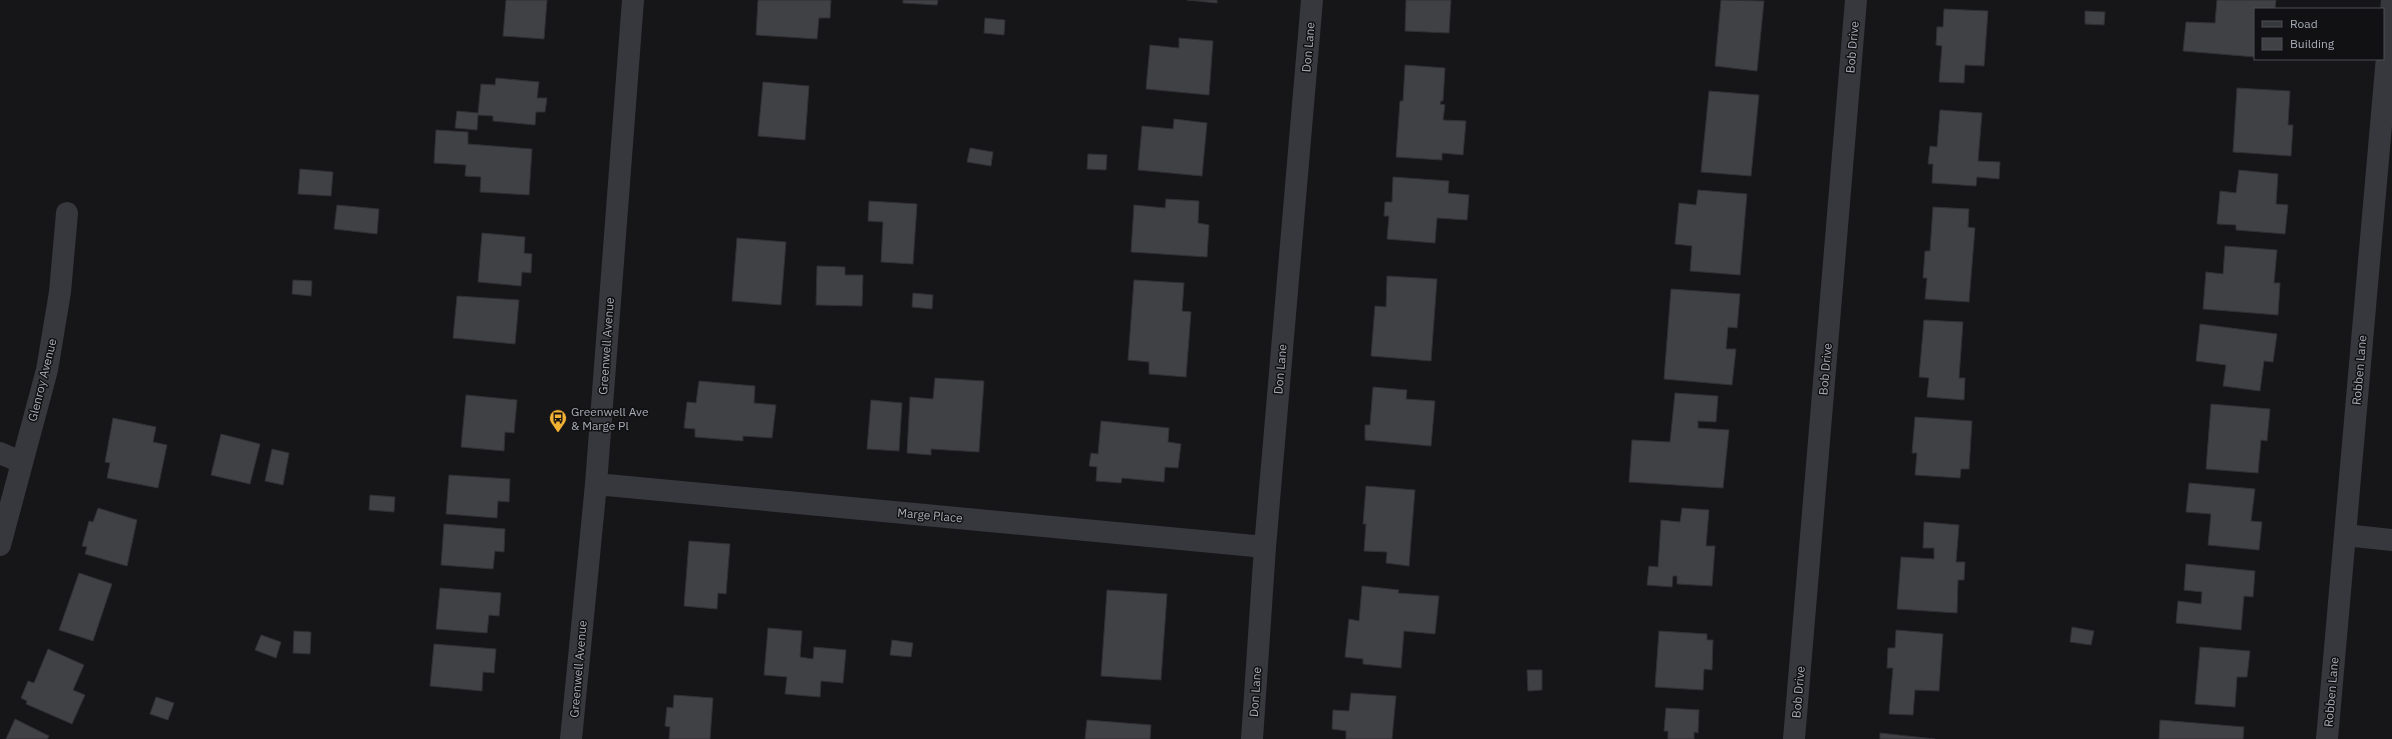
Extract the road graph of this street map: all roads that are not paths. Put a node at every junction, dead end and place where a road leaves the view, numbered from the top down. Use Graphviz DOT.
graph roads {
  1 [pos="633,0"];
  2 [pos="1312,0"];
  3 [pos="1856,0"];
  4 [pos="2392,0"];
  5 [pos="67,213"];
  6 [pos="0,453"];
  7 [pos="20,462"];
  8 [pos="596,484"];
  9 [pos="2345,535"];
  10 [pos="2392,540"];
  11 [pos="0,545"];
  12 [pos="1265,547"];
  13 [pos="571,739"];
  14 [pos="1252,739"];
  15 [pos="1794,739"];
  16 [pos="2327,739"];
  1 -- 8 [label="street, Greenwell Avenue"];
  2 -- 12 [label="street, Don Lane"];
  3 -- 15 [label="street, Bob Drive"];
  4 -- 9 [label="street, Robben Lane"];
  5 -- 7 [label="street, Glenroy Avenue"];
  6 -- 7 [label="street"];
  7 -- 11 [label="street, Glenroy Avenue"];
  8 -- 12 [label="street, Marge Place"];
  8 -- 13 [label="street, Greenwell Avenue"];
  9 -- 10 [label="street"];
  9 -- 16 [label="street, Robben Lane"];
  12 -- 14 [label="street, Don Lane"];
}
